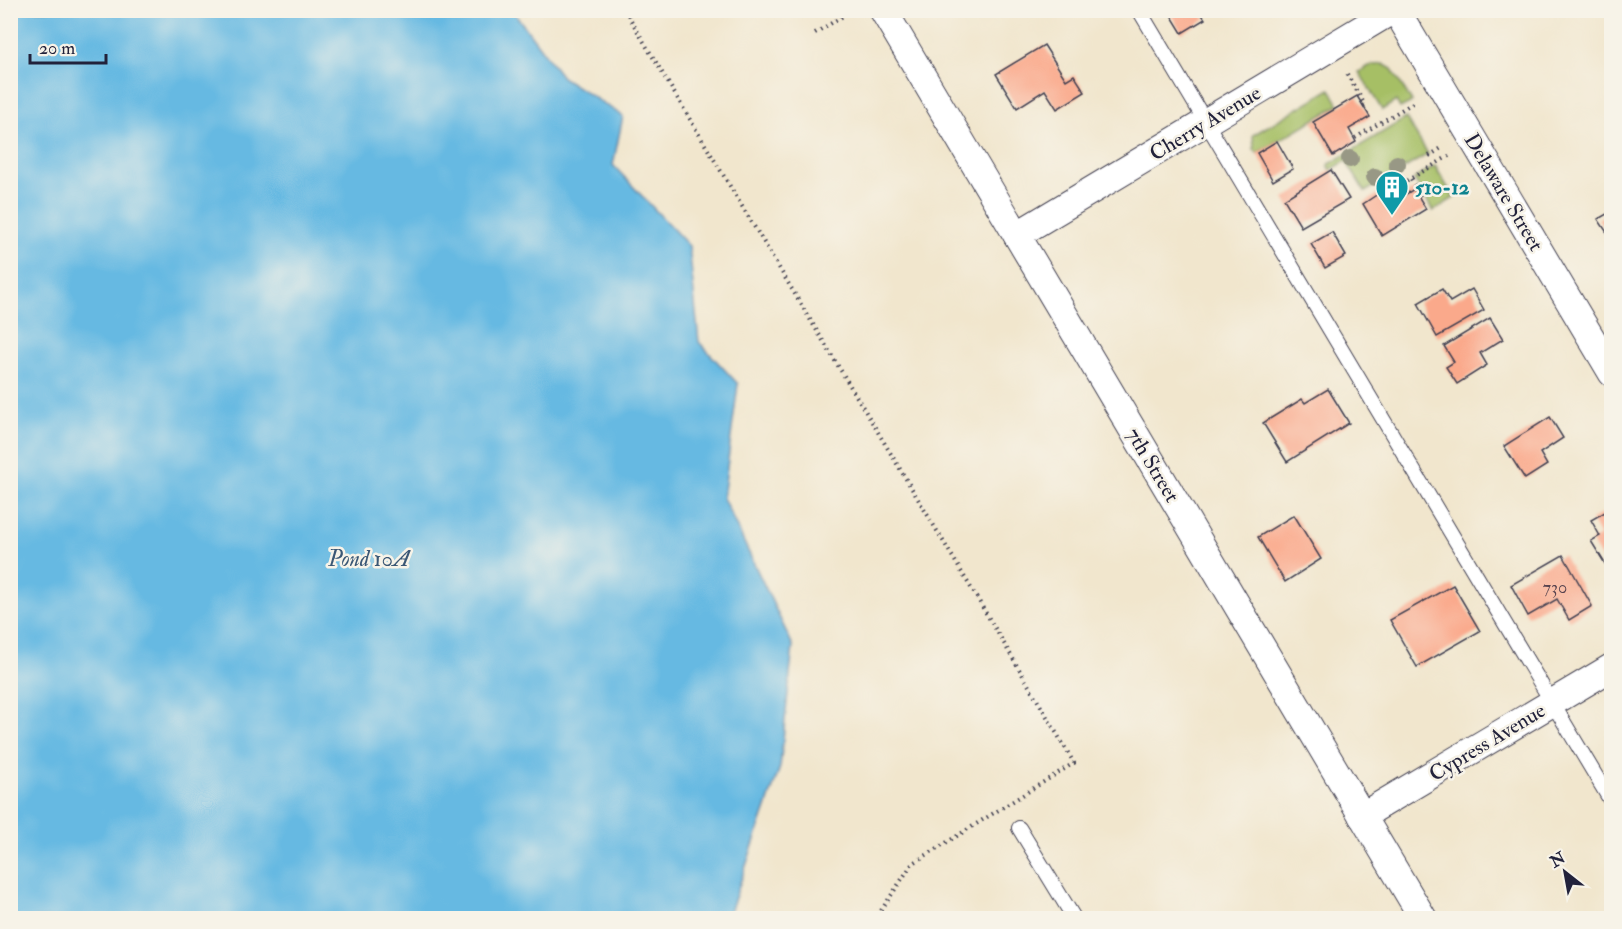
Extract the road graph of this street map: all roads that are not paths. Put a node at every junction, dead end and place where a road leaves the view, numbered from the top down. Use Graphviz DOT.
graph roads {
  1 [pos="883,10"];
  2 [pos="1139,10"];
  3 [pos="1395,10"];
  4 [pos="1206,122"];
  5 [pos="1017,236"];
  6 [pos="1611,373"];
  7 [pos="1611,667"];
  8 [pos="1552,703"];
  9 [pos="1611,803"];
  10 [pos="1362,816"];
  11 [pos="1019,828"];
  12 [pos="1074,918"];
  13 [pos="1423,918"];
  1 -- 5 [label="street, 7th Street"];
  2 -- 4 [label="lane"];
  3 -- 4 [label="street, Cherry Avenue"];
  3 -- 6 [label="street, Delaware Street"];
  4 -- 5 [label="street, Cherry Avenue"];
  4 -- 8 [label="lane"];
  5 -- 10 [label="street, 7th Street"];
  7 -- 8 [label="street, Cypress Avenue"];
  8 -- 9 [label="lane"];
  8 -- 10 [label="street, Cypress Avenue"];
  10 -- 13 [label="street, 7th Street"];
  11 -- 12 [label="lane"];
}
